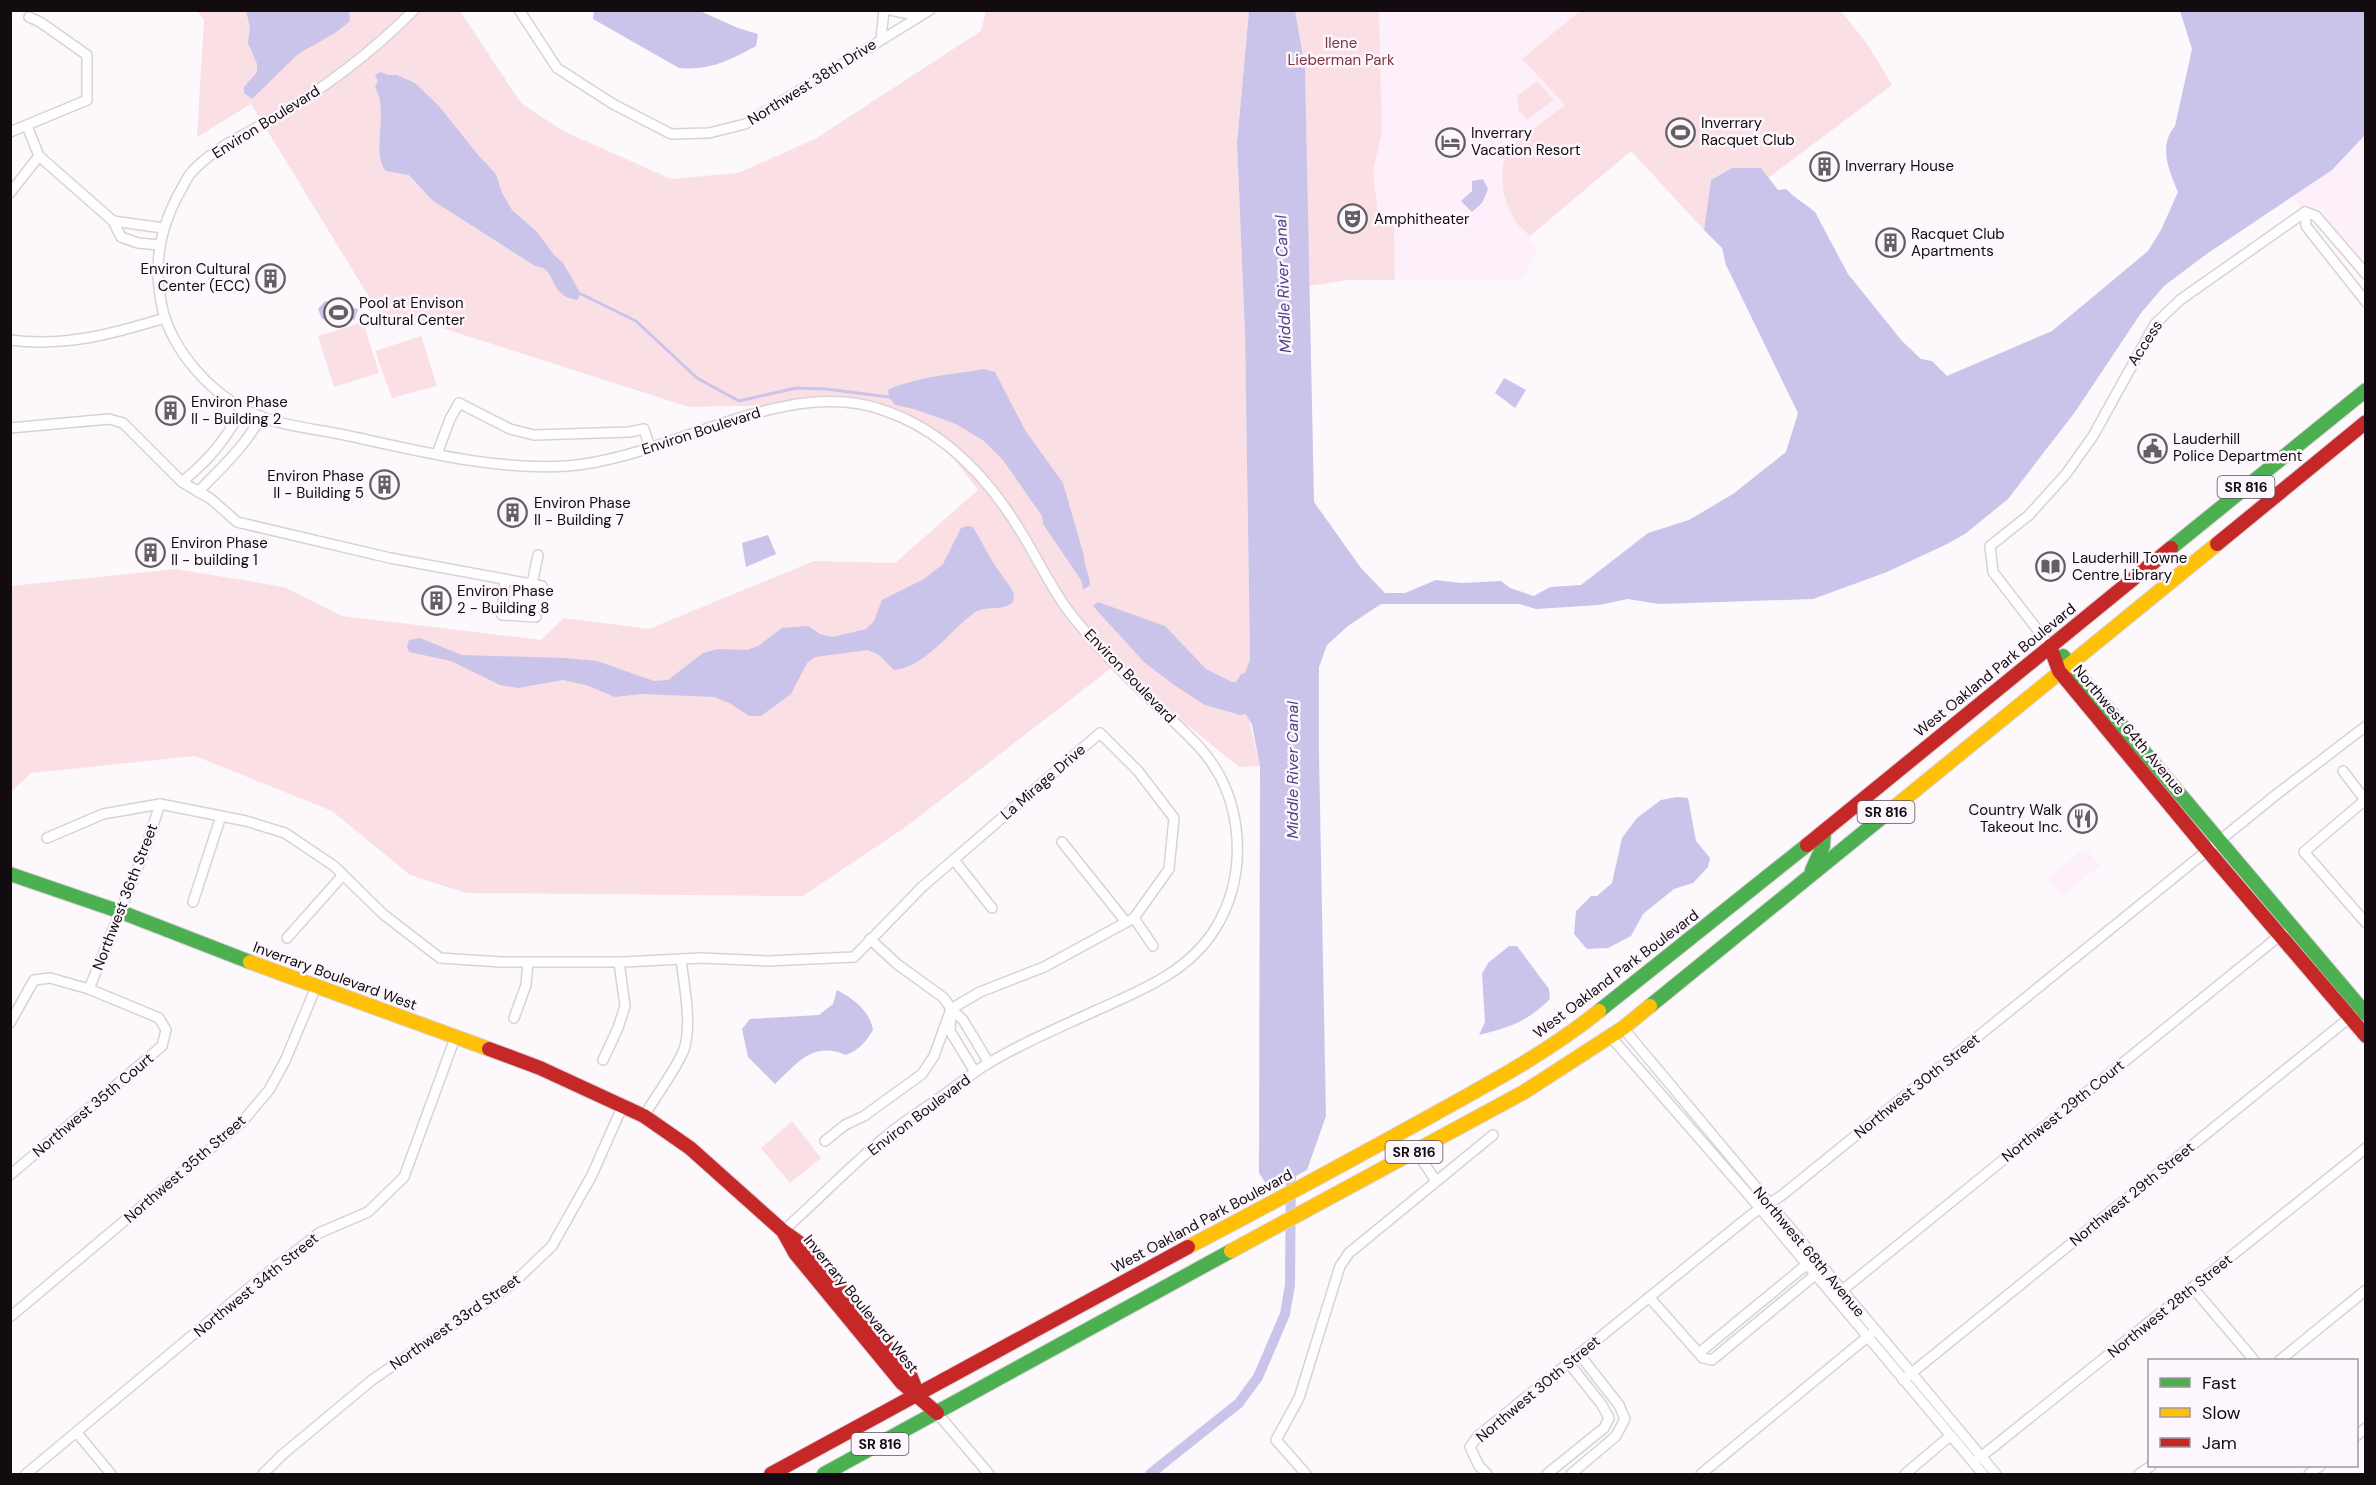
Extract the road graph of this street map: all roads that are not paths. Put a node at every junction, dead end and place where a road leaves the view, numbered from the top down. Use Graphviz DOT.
graph roads {
  1 [pos="414,10"];
  2 [pos="519,10"];
  3 [pos="884,10"];
  4 [pos="891,10"];
  5 [pos="930,10"];
  6 [pos="919,16"];
  7 [pos="29,17"];
  8 [pos="881,39"];
  9 [pos="27,126"];
  10 [pos="10,132"];
  11 [pos="39,156"];
  12 [pos="10,193"];
  13 [pos="2305,212"];
  14 [pos="113,221"];
  15 [pos="164,228"];
  16 [pos="159,245"];
  17 [pos="2366,274"];
  18 [pos="2366,302"];
  19 [pos="165,318"];
  20 [pos="10,340"];
  21 [pos="2366,390"];
  22 [pos="243,408"];
  23 [pos="261,416"];
  24 [pos="2366,422"];
  25 [pos="10,428"];
  26 [pos="650,448"];
  27 [pos="437,454"];
  28 [pos="182,482"];
  29 [pos="198,492"];
  30 [pos="538,555"];
  31 [pos="505,579"];
  32 [pos="532,584"];
  33 [pos="542,586"];
  34 [pos="536,617"];
  35 [pos="2050,646"];
  36 [pos="2065,666"];
  37 [pos="2366,726"];
  38 [pos="2131,748"];
  39 [pos="2343,771"];
  40 [pos="2365,800"];
  41 [pos="160,804"];
  42 [pos="1849,811"];
  43 [pos="220,816"];
  44 [pos="1824,831"];
  45 [pos="47,838"];
  46 [pos="2220,841"];
  47 [pos="1062,843"];
  48 [pos="1846,846"];
  49 [pos="2208,851"];
  50 [pos="954,860"];
  51 [pos="1811,873"];
  52 [pos="10,874"];
  53 [pos="343,875"];
  54 [pos="193,902"];
  55 [pos="992,908"];
  56 [pos="121,912"];
  57 [pos="1130,920"];
  58 [pos="2365,922"];
  59 [pos="2291,926"];
  60 [pos="2279,935"];
  61 [pos="287,938"];
  62 [pos="870,939"];
  63 [pos="1153,946"];
  64 [pos="681,959"];
  65 [pos="528,962"];
  66 [pos="619,962"];
  67 [pos="316,987"];
  68 [pos="89,989"];
  69 [pos="951,1009"];
  70 [pos="2359,1014"];
  71 [pos="514,1018"];
  72 [pos="10,1023"];
  73 [pos="1623,1028"];
  74 [pos="1610,1036"];
  75 [pos="2366,1036"];
  76 [pos="455,1038"];
  77 [pos="603,1060"];
  78 [pos="989,1063"];
  79 [pos="975,1072"];
  80 [pos="624,1105"];
  81 [pos="644,1116"];
  82 [pos="1493,1135"];
  83 [pos="825,1141"];
  84 [pos="2366,1148"];
  85 [pos="1416,1151"];
  86 [pos="10,1175"];
  87 [pos="1436,1181"];
  88 [pos="1768,1203"];
  89 [pos="1759,1209"];
  90 [pos="783,1231"];
  91 [pos="1806,1265"];
  92 [pos="1139,1273"];
  93 [pos="1815,1275"];
  94 [pos="2193,1288"];
  95 [pos="2366,1290"];
  96 [pos="1838,1294"];
  97 [pos="1649,1297"];
  98 [pos="1122,1311"];
  99 [pos="10,1317"];
  100 [pos="1875,1331"];
  101 [pos="1867,1337"];
  102 [pos="1579,1353"];
  103 [pos="1699,1353"];
  104 [pos="2253,1359"];
  105 [pos="2281,1359"];
  106 [pos="1568,1362"];
  107 [pos="1907,1377"];
  108 [pos="918,1395"];
  109 [pos="937,1413"];
  110 [pos="77,1433"];
  111 [pos="1950,1436"];
  112 [pos="1981,1456"];
  113 [pos="1973,1463"];
  114 [pos="26,1474"];
  115 [pos="111,1474"];
  116 [pos="263,1474"];
  117 [pos="771,1474"];
  118 [pos="824,1474"];
  119 [pos="989,1474"];
  120 [pos="1306,1474"];
  121 [pos="1486,1474"];
  122 [pos="1548,1474"];
  123 [pos="1571,1474"];
  124 [pos="1701,1474"];
  125 [pos="1905,1474"];
  126 [pos="1983,1474"];
  127 [pos="1996,1474"];
  1 -- 15 [label="street, Environ Boulevard"];
  2 -- 8 [label="street, Northwest 38th Drive"];
  3 -- 8 [label="street, Northwest 38th Drive"];
  4 -- 6 [label="street"];
  5 -- 6 [label="street, Northwest 38th Drive"];
  6 -- 8 [label="street, Northwest 38th Drive"];
  7 -- 9 [label="street"];
  9 -- 10 [label="street"];
  9 -- 11 [label="street"];
  11 -- 12 [label="street"];
  11 -- 14 [label="street"];
  13 -- 17 [label="street"];
  13 -- 18 [label="street"];
  13 -- 35 [label="street, Access"];
  14 -- 15 [label="street"];
  14 -- 16 [label="street"];
  15 -- 16 [label="street, Environ Boulevard"];
  16 -- 19 [label="street, Environ Boulevard"];
  19 -- 20 [label="street"];
  19 -- 22 [label="street, Environ Boulevard"];
  21 -- 35 [label="main road, West Oakland Park Boulevard / SR 816"];
  22 -- 23 [label="street, Environ Boulevard"];
  22 -- 28 [label="street"];
  23 -- 27 [label="street, Environ Boulevard"];
  23 -- 29 [label="street"];
  24 -- 36 [label="main road, SR 816"];
  25 -- 28 [label="street"];
  26 -- 27 [label="street, Environ Boulevard"];
  26 -- 27 [label="street, Environ Boulevard"];
  26 -- 78 [label="street, Environ Boulevard"];
  28 -- 29 [label="street"];
  29 -- 31 [label="street"];
  30 -- 32 [label="street"];
  31 -- 32 [label="street"];
  31 -- 34 [label="street"];
  32 -- 33 [label="street"];
  35 -- 36 [label="main road, Northwest 64th Avenue"];
  35 -- 42 [label="main road, West Oakland Park Boulevard / SR 816"];
  36 -- 38 [label="main road, Northwest 64th Avenue"];
  36 -- 38 [label="main road, Northwest 64th Avenue"];
  36 -- 48 [label="main road, SR 816"];
  37 -- 46 [label="street, Northwest 30th Street"];
  38 -- 46 [label="main road, Northwest 64th Avenue"];
  38 -- 49 [label="main road, Northwest 64th Avenue"];
  39 -- 40 [label="street"];
  40 -- 58 [label="street"];
  41 -- 43 [label="street"];
  41 -- 45 [label="street"];
  41 -- 56 [label="street, Northwest 36th Street"];
  42 -- 44 [label="main road, West Oakland Park Boulevard / SR 816"];
  42 -- 48 [label="main road"];
  43 -- 53 [label="street"];
  43 -- 54 [label="street"];
  44 -- 51 [label="main road"];
  44 -- 92 [label="main road, West Oakland Park Boulevard / SR 816"];
  46 -- 49 [label="street, Northwest 30th Street"];
  46 -- 59 [label="main road, Northwest 64th Avenue"];
  47 -- 57 [label="street"];
  48 -- 51 [label="main road, SR 816"];
  49 -- 60 [label="main road, Northwest 64th Avenue"];
  49 -- 88 [label="street, Northwest 30th Street"];
  50 -- 55 [label="street"];
  50 -- 57 [label="street, La Mirage Drive"];
  50 -- 62 [label="street, La Mirage Drive"];
  51 -- 73 [label="main road, SR 816"];
  52 -- 56 [label="main road, Inverrary Boulevard West"];
  53 -- 61 [label="street, Inverrary Boulevard West"];
  53 -- 65 [label="street"];
  56 -- 67 [label="main road, Inverrary Boulevard West"];
  56 -- 68 [label="street, Northwest 36th Street"];
  57 -- 63 [label="street"];
  57 -- 69 [label="street, La Mirage Drive"];
  59 -- 60 [label="street, Northwest 29th Court"];
  59 -- 70 [label="main road, Northwest 64th Avenue"];
  60 -- 70 [label="main road, Northwest 64th Avenue"];
  60 -- 96 [label="street, Northwest 29th Court"];
  62 -- 64 [label="street"];
  62 -- 69 [label="street"];
  64 -- 66 [label="street"];
  64 -- 81 [label="street"];
  65 -- 66 [label="street"];
  65 -- 71 [label="street"];
  66 -- 77 [label="street"];
  67 -- 76 [label="main road, Inverrary Boulevard West"];
  67 -- 99 [label="street, Northwest 35th Street"];
  68 -- 72 [label="street"];
  68 -- 86 [label="street, Northwest 35th Court"];
  69 -- 78 [label="street"];
  69 -- 79 [label="street"];
  69 -- 83 [label="street"];
  70 -- 75 [label="main road, Northwest 64th Avenue"];
  70 -- 107 [label="street, Northwest 29th Street"];
  73 -- 74 [label="main road, SR 816"];
  73 -- 88 [label="street, Northwest 68th Avenue"];
  74 -- 85 [label="main road, SR 816"];
  74 -- 89 [label="street, Northwest 68th Avenue"];
  76 -- 80 [label="main road, Inverrary Boulevard West"];
  76 -- 110 [label="street, Northwest 34th Street"];
  78 -- 79 [label="street, Environ Boulevard"];
  79 -- 90 [label="street, Environ Boulevard"];
  80 -- 81 [label="main road, Inverrary Boulevard West"];
  80 -- 116 [label="street, Northwest 33rd Street"];
  81 -- 90 [label="main road, Inverrary Boulevard West"];
  82 -- 87 [label="street"];
  84 -- 94 [label="street, Northwest 28th Street"];
  85 -- 87 [label="street"];
  85 -- 98 [label="main road, SR 816"];
  87 -- 120 [label="street"];
  88 -- 89 [label="street, Northwest 30th Street"];
  88 -- 96 [label="street, Northwest 68th Avenue"];
  89 -- 91 [label="street, Northwest 68th Avenue"];
  89 -- 97 [label="street, Northwest 30th Street"];
  90 -- 108 [label="main road, Inverrary Boulevard West"];
  91 -- 93 [label="street, Northwest 68th Avenue"];
  91 -- 103 [label="street"];
  92 -- 98 [label="main road"];
  92 -- 108 [label="main road, West Oakland Park Boulevard / SR 816"];
  93 -- 96 [label="street, Northwest 68th Avenue"];
  93 -- 103 [label="street"];
  94 -- 104 [label="street"];
  94 -- 112 [label="street, Northwest 28th Street"];
  95 -- 105 [label="street"];
  96 -- 100 [label="street, Northwest 68th Avenue"];
  96 -- 101 [label="street, Northwest 68th Avenue"];
  97 -- 102 [label="street, Northwest 30th Street"];
  97 -- 103 [label="street"];
  98 -- 109 [label="main road, SR 816"];
  100 -- 101 [label="street"];
  100 -- 107 [label="street, Northwest 68th Avenue"];
  101 -- 107 [label="street, Northwest 68th Avenue"];
  101 -- 124 [label="street"];
  102 -- 106 [label="street, Northwest 30th Street"];
  102 -- 123 [label="street"];
  106 -- 121 [label="street, Northwest 30th Street"];
  106 -- 122 [label="street"];
  107 -- 111 [label="street, Northwest 68th Avenue"];
  107 -- 112 [label="street, Northwest 68th Avenue"];
  108 -- 109 [label="main road, Inverrary Boulevard West"];
  108 -- 117 [label="main road, West Oakland Park Boulevard / SR 816"];
  109 -- 118 [label="main road, SR 816"];
  109 -- 119 [label="street, Inverrary Boulevard West"];
  110 -- 114 [label="street, Northwest 34th Street"];
  110 -- 115 [label="street"];
  111 -- 113 [label="street, Northwest 68th Avenue"];
  111 -- 125 [label="street"];
  112 -- 113 [label="street, Northwest 28th Street"];
  112 -- 127 [label="street, Northwest 68th Avenue"];
  113 -- 126 [label="street, Northwest 68th Avenue"];
}
